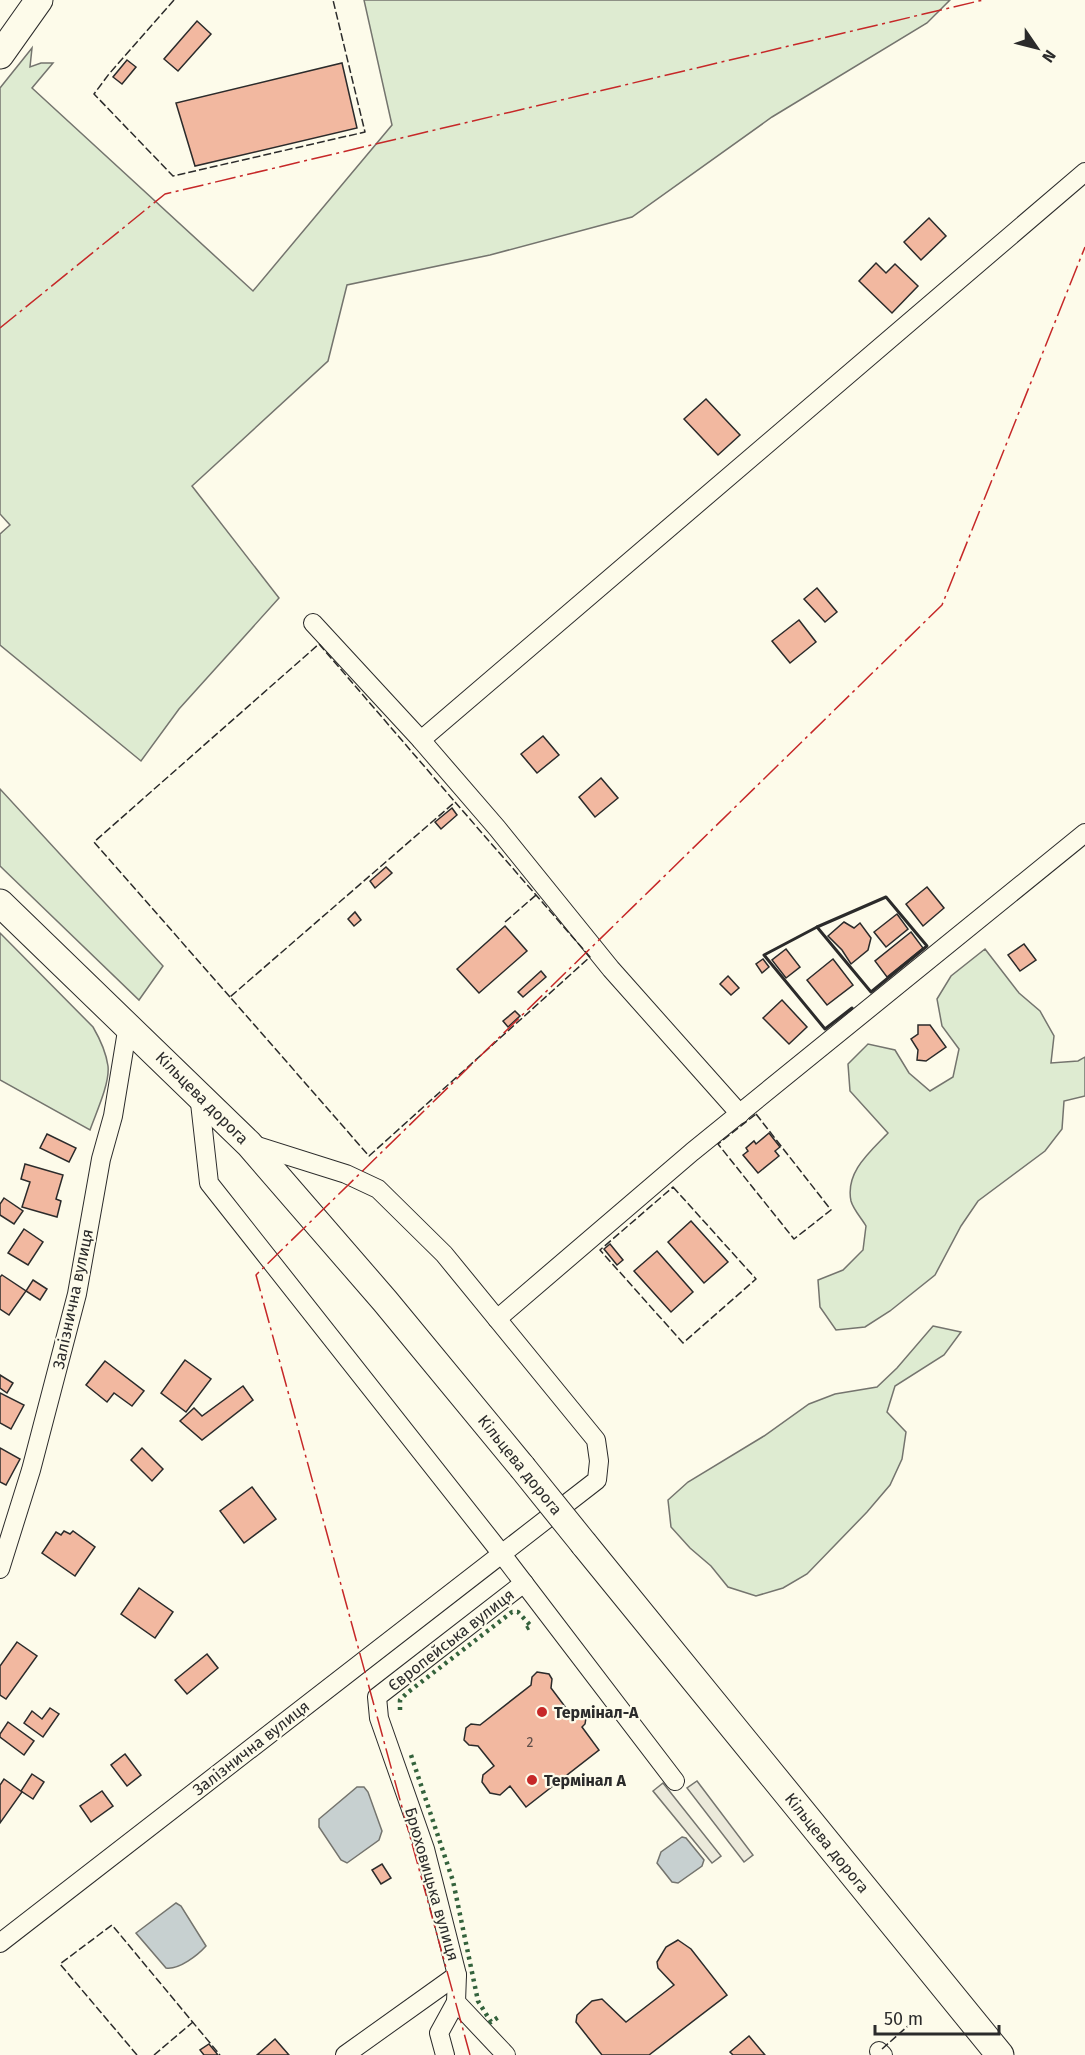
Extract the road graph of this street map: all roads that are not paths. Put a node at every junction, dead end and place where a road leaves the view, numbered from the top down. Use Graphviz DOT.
graph roads {
  1 [pos="38,0"];
  2 [pos="0,41"];
  3 [pos="0,55"];
  4 [pos="1085,172"];
  5 [pos="313,623"];
  6 [pos="421,740"];
  7 [pos="1085,833"];
  8 [pos="2,904"];
  9 [pos="128,1025"];
  10 [pos="199,1094"];
  11 [pos="740,1114"];
  12 [pos="249,1144"];
  13 [pos="496,1319"];
  14 [pos="501,1553"];
  15 [pos="0,1569"];
  16 [pos="524,1583"];
  17 [pos="378,1697"];
  18 [pos="675,1781"];
  19 [pos="0,1943"];
  20 [pos="458,1975"];
  21 [pos="456,2002"];
  22 [pos="345,2055"];
  23 [pos="445,2055"];
  24 [pos="506,2055"];
  25 [pos="1000,2055"];
  1 -- 2 [label="highway"];
  1 -- 3 [label="highway"];
  4 -- 6 [label="street"];
  5 -- 6 [label="street"];
  6 -- 11 [label="street"];
  7 -- 11 [label="street"];
  8 -- 9 [label="highway, Кільцева дорога"];
  9 -- 10 [label="highway, Кільцева дорога"];
  9 -- 15 [label="street, Залізнична вулиця"];
  10 -- 12 [label="highway, Кільцева дорога"];
  10 -- 14 [label="street"];
  11 -- 13 [label="street"];
  12 -- 13 [label="street, Залізнична вулиця"];
  12 -- 25 [label="highway, Кільцева дорога, bridge"];
  13 -- 14 [label="street, Залізнична вулиця"];
  14 -- 16 [label="street"];
  14 -- 19 [label="street, Залізнична вулиця"];
  16 -- 17 [label="street, Європейська вулиця"];
  16 -- 18 [label="street"];
  17 -- 20 [label="street, Брюховицька вулиця"];
  20 -- 21 [label="street, Брюховицька вулиця"];
  20 -- 22 [label="street"];
  21 -- 23 [label="street"];
  21 -- 24 [label="street"];
}
